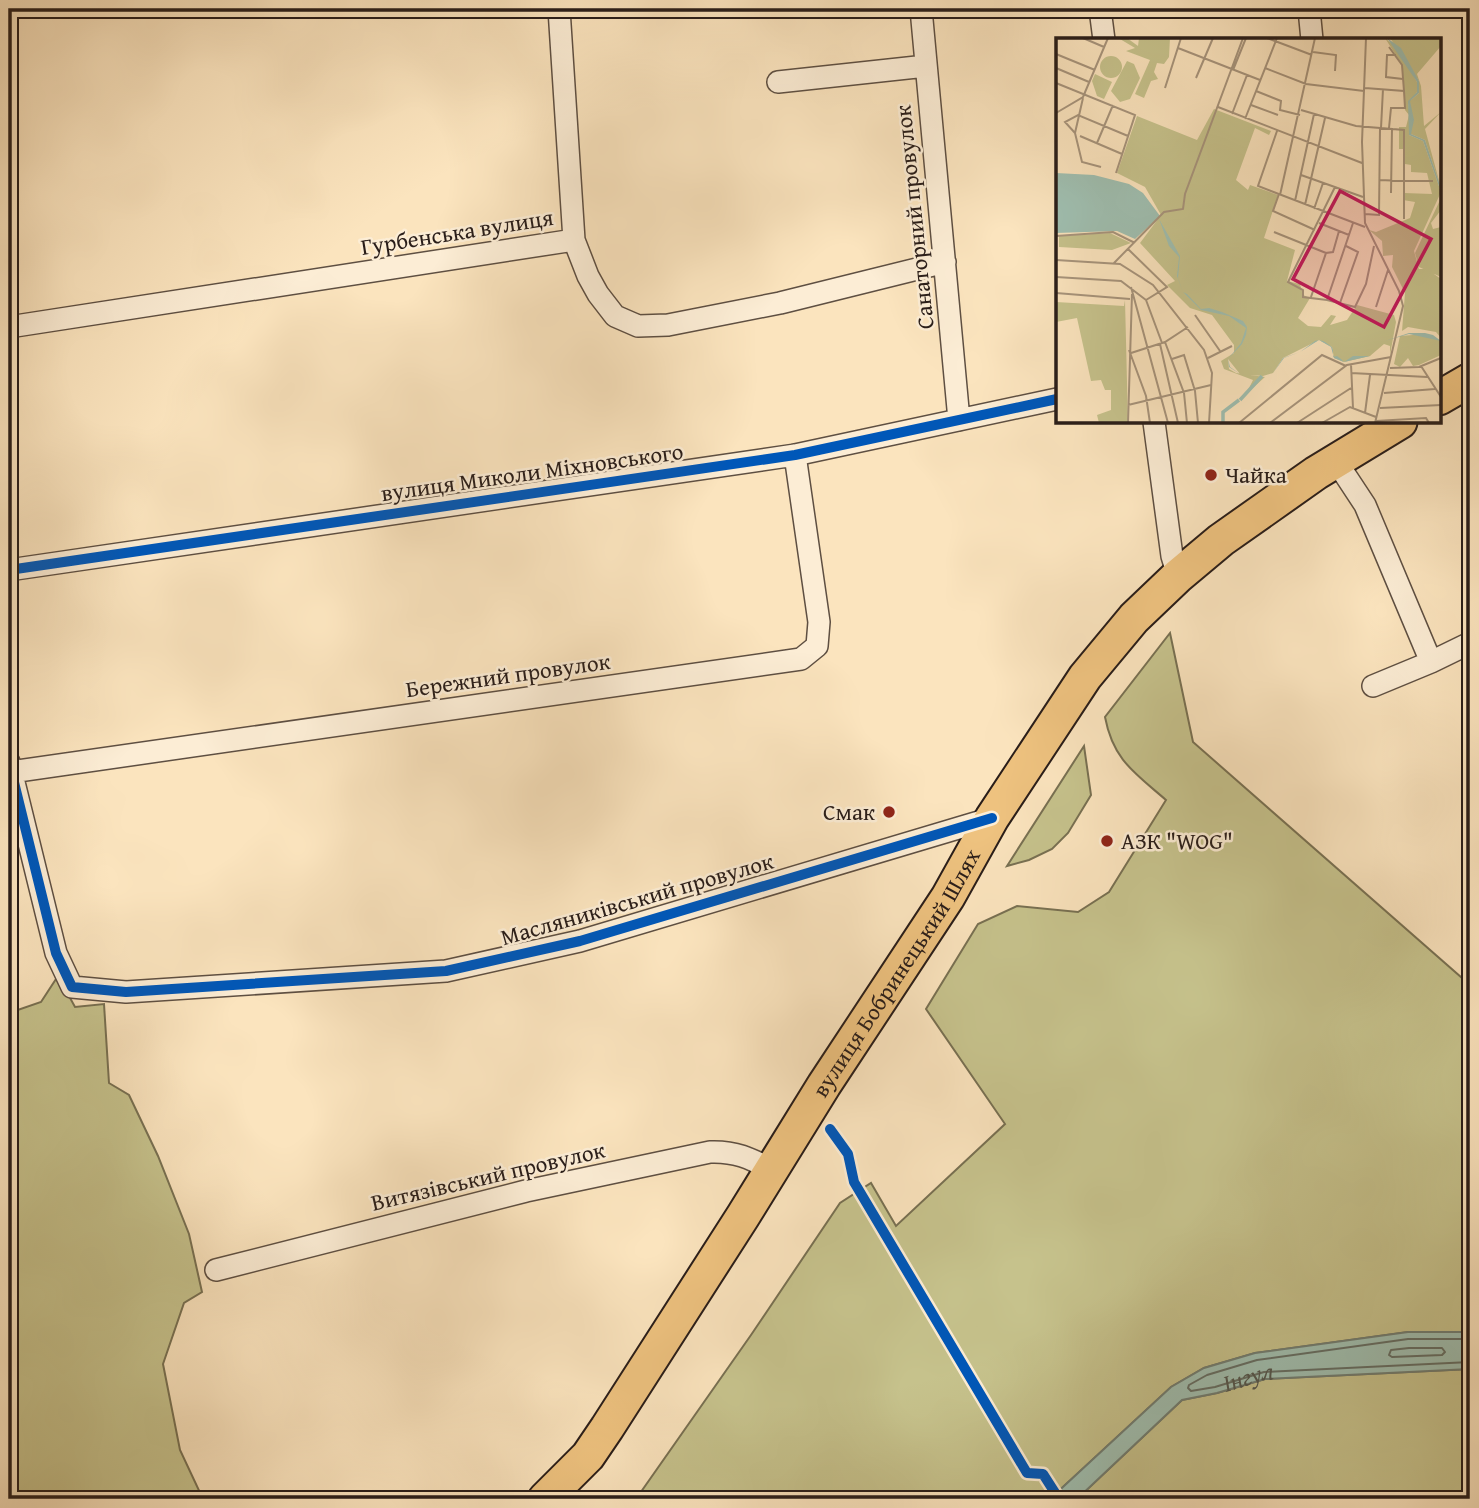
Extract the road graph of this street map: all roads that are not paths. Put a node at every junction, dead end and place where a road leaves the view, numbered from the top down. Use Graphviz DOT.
graph roads {
  1 [pos="559,9"];
  2 [pos="921,9"];
  3 [pos="1100,9"];
  4 [pos="1309,9"];
  5 [pos="1104,38"];
  6 [pos="1312,38"];
  7 [pos="926,66"];
  8 [pos="778,82"];
  9 [pos="574,240"];
  10 [pos="946,262"];
  11 [pos="9,327"];
  12 [pos="1470,380"];
  13 [pos="1440,397"];
  14 [pos="1056,399"];
  15 [pos="959,420"];
  16 [pos="1154,424"];
  17 [pos="1397,424"];
  18 [pos="795,455"];
  19 [pos="1336,461"];
  20 [pos="9,570"];
  21 [pos="1178,576"];
  22 [pos="1470,643"];
  23 [pos="1431,662"];
  24 [pos="1373,686"];
  25 [pos="10,767"];
  26 [pos="992,818"];
  27 [pos="772,1170"];
  28 [pos="216,1270"];
  29 [pos="545,1499"];
  1 -- 9 [label="street"];
  2 -- 7 [label="street, Санаторний провулок"];
  3 -- 5 [label="street"];
  4 -- 6 [label="street"];
  7 -- 8 [label="street"];
  7 -- 10 [label="street, Санаторний провулок"];
  9 -- 10 [label="street, Гурбенська вулиця"];
  9 -- 11 [label="street, Гурбенська вулиця"];
  10 -- 15 [label="street, Санаторний провулок"];
  12 -- 13 [label="main road"];
  14 -- 15 [label="street, вулиця Миколи Міхновського"];
  15 -- 18 [label="street, вулиця Миколи Міхновського"];
  16 -- 21 [label="street"];
  17 -- 19 [label="main road, вулиця Бобринецький Шлях"];
  18 -- 20 [label="street, вулиця Миколи Міхновського"];
  18 -- 25 [label="street, Бережний провулок"];
  19 -- 21 [label="main road, вулиця Бобринецький Шлях"];
  19 -- 23 [label="street"];
  21 -- 26 [label="main road, вулиця Бобринецький Шлях"];
  22 -- 23 [label="street"];
  23 -- 24 [label="street"];
  25 -- 26 [label="street, Масляниківський провулок"];
  26 -- 27 [label="main road, вулиця Бобринецький Шлях"];
  27 -- 28 [label="street, Витязівський провулок"];
  27 -- 29 [label="main road, вулиця Бобринецький Шлях"];
}
